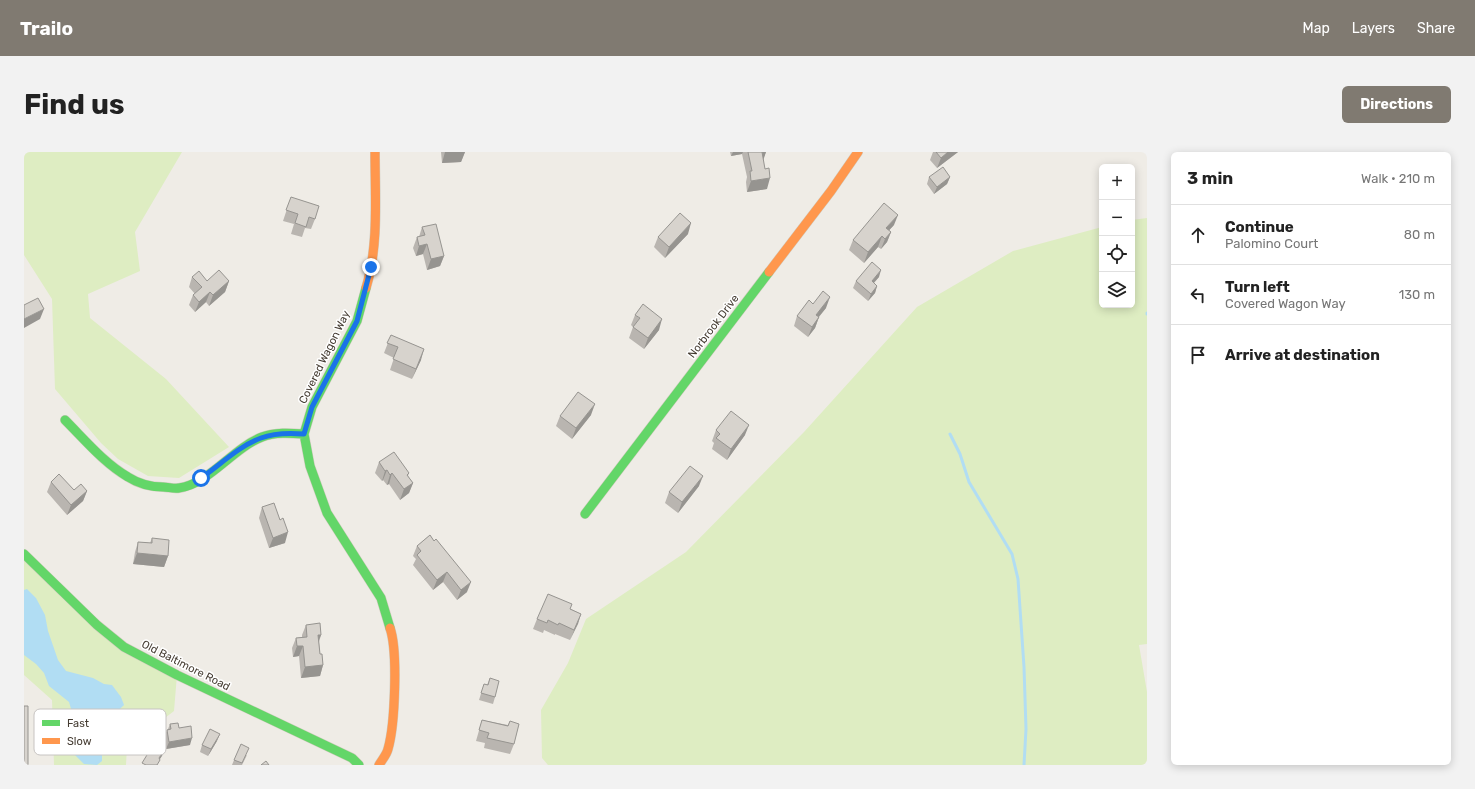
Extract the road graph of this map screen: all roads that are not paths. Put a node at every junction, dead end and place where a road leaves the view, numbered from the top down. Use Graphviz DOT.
graph roads {
  1 [pos="375,152"];
  2 [pos="858,152"];
  3 [pos="65,420"];
  4 [pos="304,434"];
  5 [pos="584,514"];
  6 [pos="24,554"];
  7 [pos="359,765"];
  8 [pos="379,765"];
  1 -- 4 [label="street, Covered Wagon Way"];
  2 -- 5 [label="street, Norbrook Drive"];
  3 -- 4 [label="street"];
  4 -- 8 [label="street, Covered Wagon Way"];
  6 -- 7 [label="street, Old Baltimore Road"];
}
